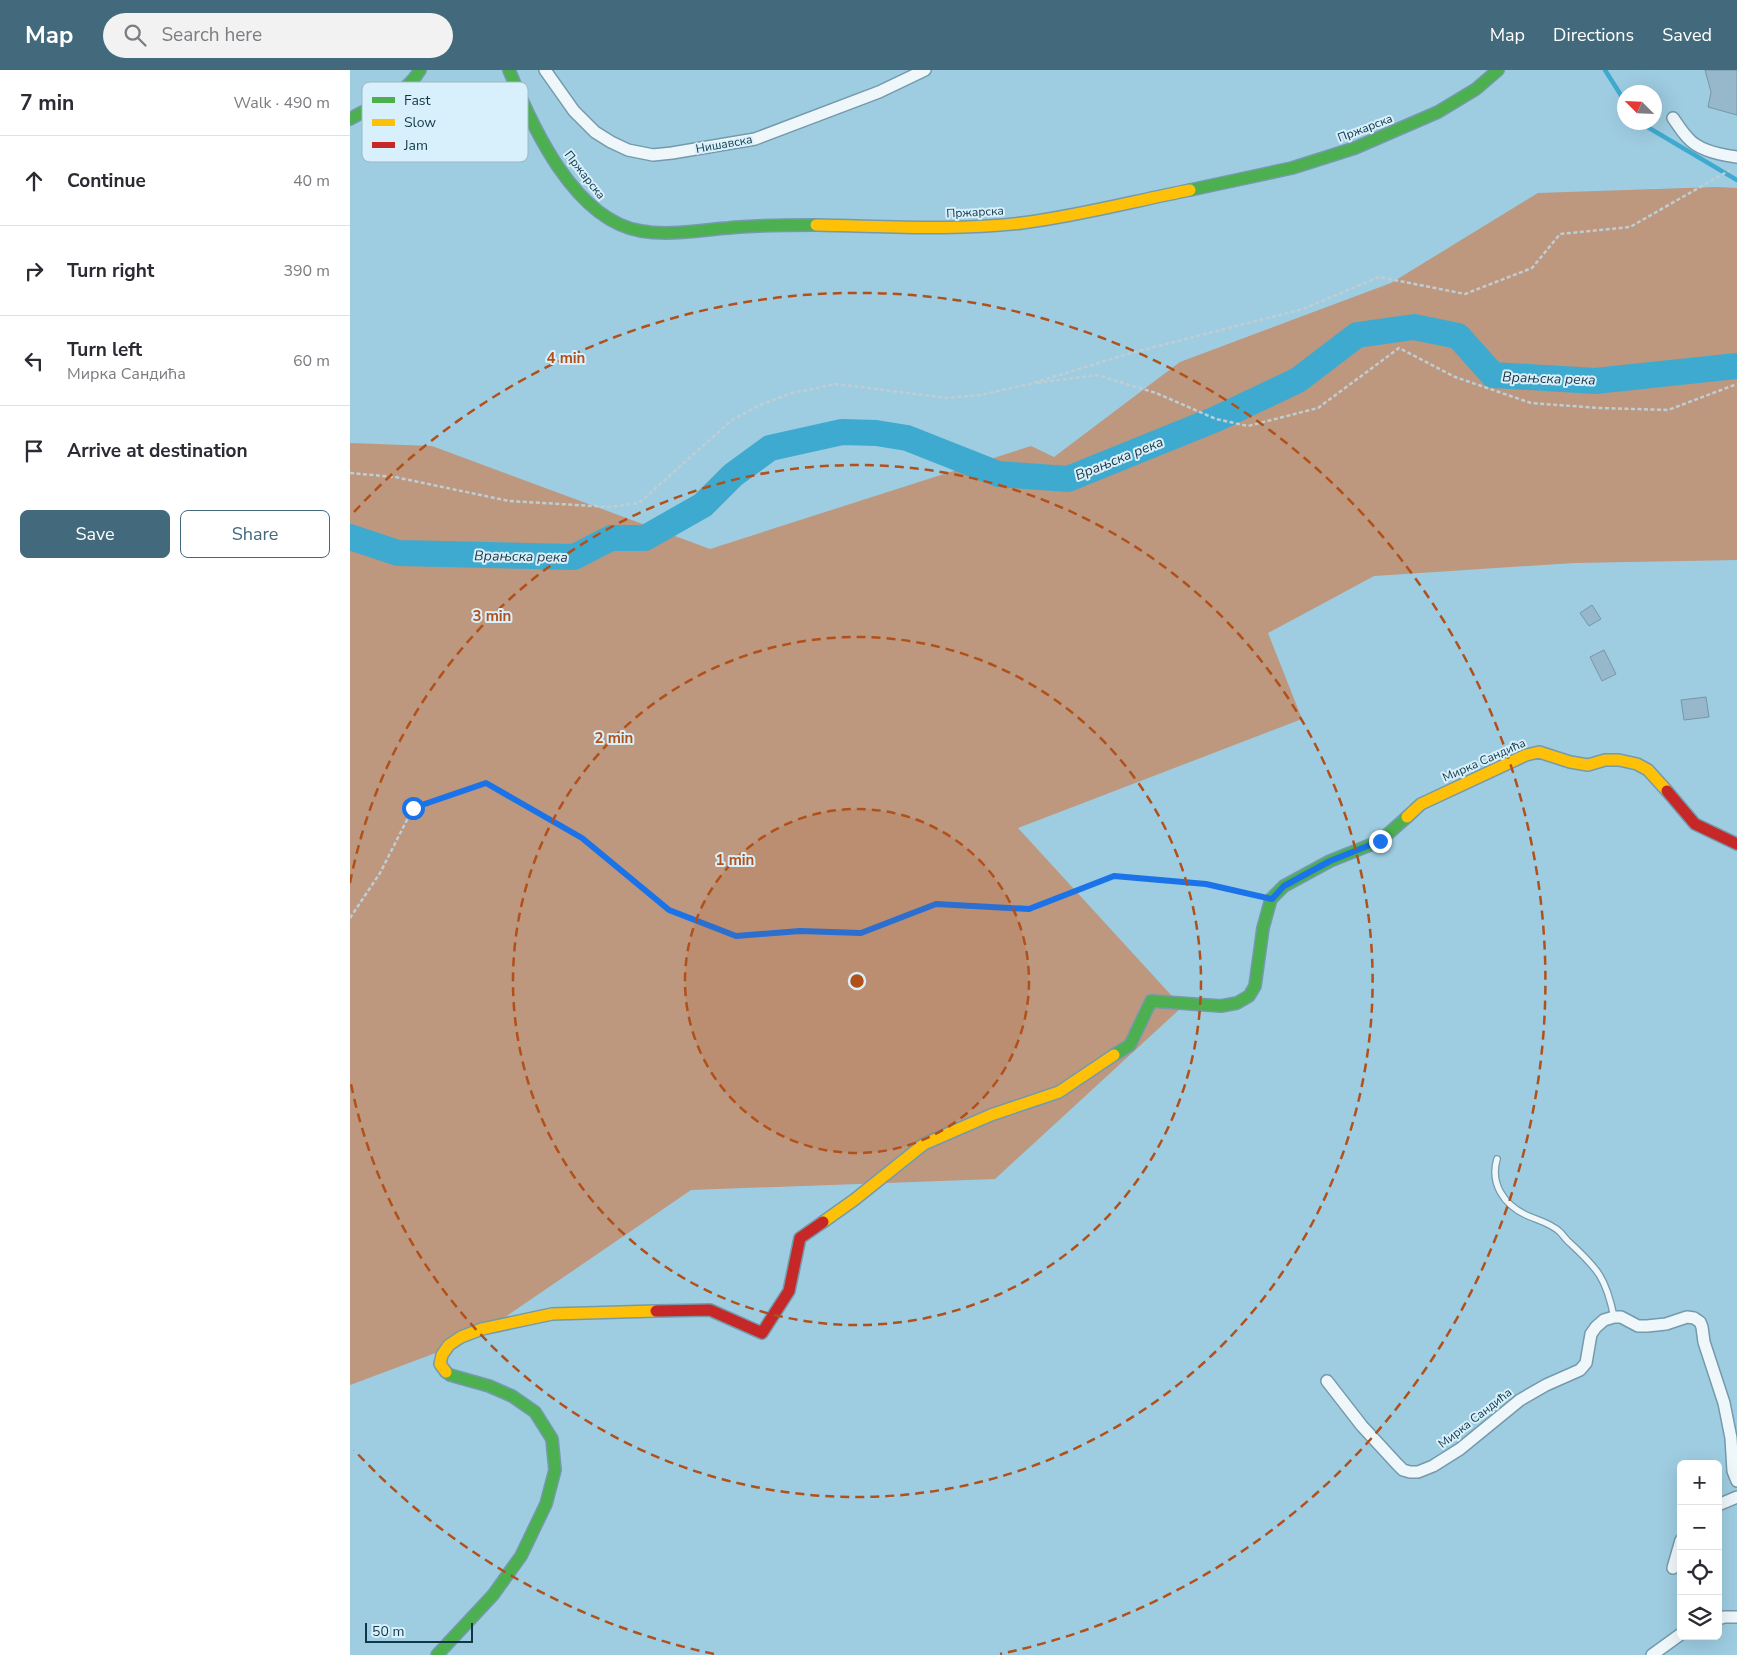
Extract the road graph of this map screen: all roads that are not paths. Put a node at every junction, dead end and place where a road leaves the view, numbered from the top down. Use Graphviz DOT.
graph roads {
  1 [pos="420,70"];
  2 [pos="509,70"];
  3 [pos="545,70"];
  4 [pos="925,70"];
  5 [pos="1498,70"];
  6 [pos="413,82"];
  7 [pos="514,82"];
  8 [pos="362,111"];
  9 [pos="528,111"];
  10 [pos="1673,118"];
  11 [pos="350,120"];
  12 [pos="1737,157"];
  13 [pos="1737,844"];
  14 [pos="1497,1159"];
  15 [pos="1614,1317"];
  16 [pos="1327,1381"];
  17 [pos="1737,1481"];
  18 [pos="1737,1497"];
  19 [pos="1722,1503"];
  20 [pos="1678,1550"];
  21 [pos="1673,1568"];
  22 [pos="1737,1617"];
  23 [pos="1722,1618"];
  24 [pos="1677,1637"];
  25 [pos="437,1655"];
  26 [pos="1652,1655"];
  1 -- 6 [label="street"];
  2 -- 7 [label="street, Пржарска"];
  3 -- 4 [label="street, Нишавска"];
  5 -- 9 [label="street, Пржарска"];
  8 -- 11 [label="street"];
  10 -- 12 [label="street"];
  13 -- 25 [label="street, Мирка Сандића"];
  14 -- 15 [label="lane"];
  15 -- 16 [label="street, Мирка Сандића"];
  15 -- 17 [label="street"];
  18 -- 19 [label="street"];
  20 -- 21 [label="street"];
  22 -- 23 [label="street"];
  24 -- 26 [label="street"];
}
